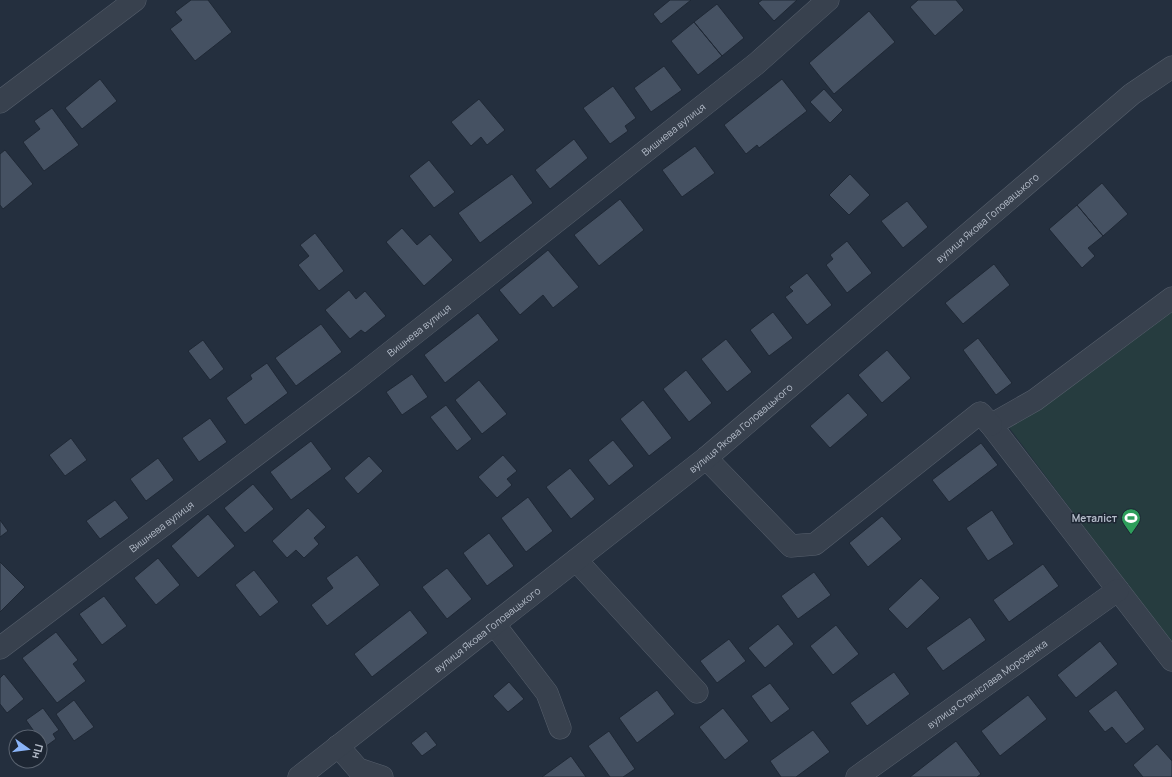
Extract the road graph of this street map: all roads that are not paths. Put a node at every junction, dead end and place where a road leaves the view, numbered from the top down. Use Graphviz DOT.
graph roads {
  1 [pos="135,0"];
  2 [pos="828,0"];
  3 [pos="1172,67"];
  4 [pos="0,102"];
  5 [pos="1172,298"];
  6 [pos="991,425"];
  7 [pos="706,458"];
  8 [pos="576,560"];
  9 [pos="1118,590"];
  10 [pos="494,624"];
  11 [pos="0,648"];
  12 [pos="1172,660"];
  13 [pos="697,692"];
  14 [pos="560,728"];
  15 [pos="338,746"];
  16 [pos="299,777"];
  17 [pos="382,777"];
  18 [pos="857,777"];
  1 -- 4 [label="street"];
  2 -- 11 [label="street, Вишнева вулиця"];
  3 -- 7 [label="street, вулиця Якова Головацького"];
  5 -- 6 [label="street"];
  6 -- 7 [label="street"];
  6 -- 9 [label="street"];
  7 -- 8 [label="street, вулиця Якова Головацького"];
  8 -- 10 [label="street, вулиця Якова Головацького"];
  8 -- 13 [label="street"];
  9 -- 12 [label="street"];
  9 -- 18 [label="street, вулиця Станіслава Морозенка"];
  10 -- 14 [label="street"];
  10 -- 15 [label="street, вулиця Якова Головацького"];
  15 -- 16 [label="street, вулиця Якова Головацького"];
  15 -- 17 [label="street"];
}
